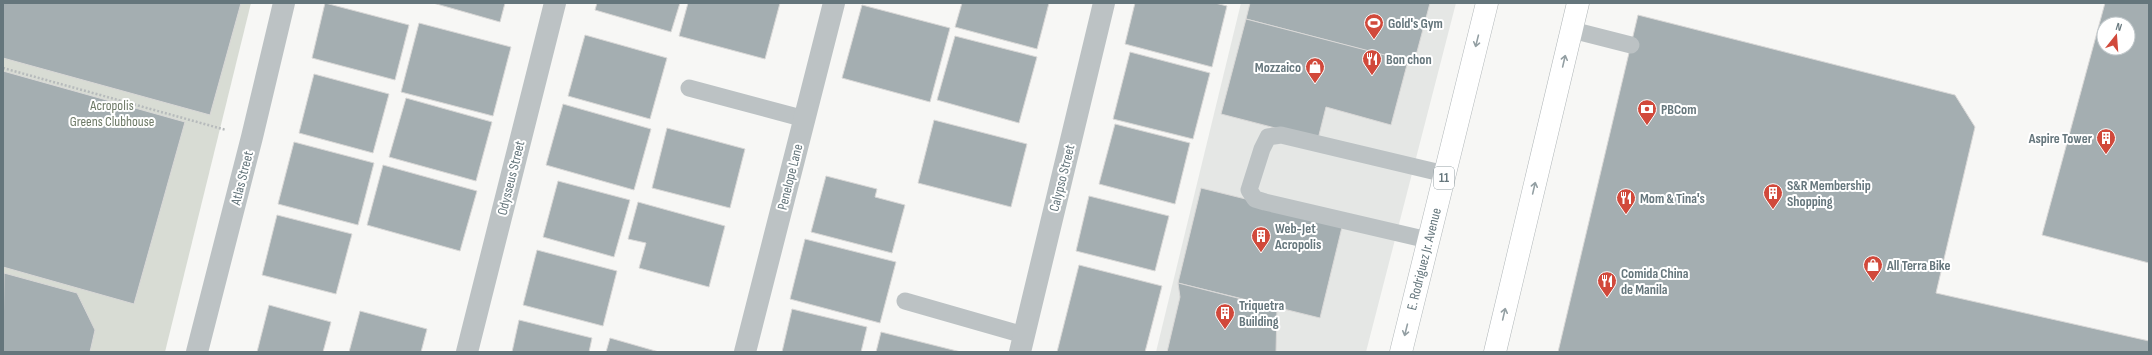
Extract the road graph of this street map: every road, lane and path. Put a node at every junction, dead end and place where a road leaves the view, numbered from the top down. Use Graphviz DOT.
graph roads {
  1 [pos="284,3"];
  2 [pos="555,3"];
  3 [pos="834,3"];
  4 [pos="1104,3"];
  5 [pos="1487,3"];
  6 [pos="1578,3"];
  7 [pos="1572,30"];
  8 [pos="1631,45"];
  9 [pos="3,68"];
  10 [pos="689,88"];
  11 [pos="805,119"];
  12 [pos="252,137"];
  13 [pos="1445,174"];
  14 [pos="1428,240"];
  15 [pos="905,300"];
  16 [pos="1022,343"];
  17 [pos="197,352"];
  18 [pos="467,352"];
  19 [pos="745,352"];
  20 [pos="1401,352"];
  21 [pos="1495,352"];
  1 -- 12 [label="street, Atlas Street"];
  2 -- 18 [label="street, Odysseus Street"];
  3 -- 11 [label="street, Penelope Lane"];
  4 -- 16 [label="street, Calypso Street"];
  5 -- 13 [label="main road, E. Rodriguez Jr. Avenue / 11, one-way"];
  6 -- 7 [label="main road"];
  7 -- 8 [label="lane"];
  21 -- 7 [label="main road, one-way"];
  9 -- 12 [label="path"];
  10 -- 11 [label="lane"];
  11 -- 19 [label="street, Penelope Lane"];
  12 -- 17 [label="street, Atlas Street"];
  13 -- 14 [label="main road, E. Rodriguez Jr. Avenue / 11"];
  13 -- 14 [label="lane"];
  14 -- 20 [label="main road, E. Rodriguez Jr. Avenue / 11, one-way"];
  15 -- 16 [label="lane"];
}
